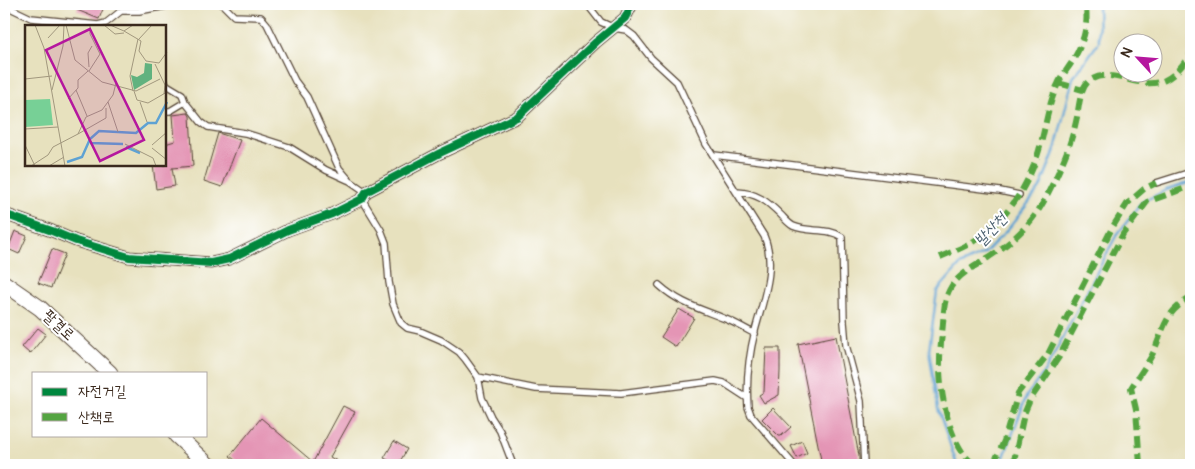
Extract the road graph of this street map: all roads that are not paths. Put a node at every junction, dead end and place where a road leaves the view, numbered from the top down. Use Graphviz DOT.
graph roads {
  1 [pos="177,4"];
  2 [pos="222,4"];
  3 [pos="587,4"];
  4 [pos="632,4"];
  5 [pos="4,5"];
  6 [pos="614,28"];
  7 [pos="166,84"];
  8 [pos="185,102"];
  9 [pos="166,111"];
  10 [pos="714,155"];
  11 [pos="1191,172"];
  12 [pos="350,181"];
  13 [pos="1156,183"];
  14 [pos="737,192"];
  15 [pos="1019,195"];
  16 [pos="364,196"];
  17 [pos="4,214"];
  18 [pos="4,283"];
  19 [pos="659,285"];
  20 [pos="755,334"];
  21 [pos="109,372"];
  22 [pos="478,377"];
  23 [pos="747,398"];
  24 [pos="177,436"];
  25 [pos="208,465"];
  26 [pos="512,465"];
  27 [pos="794,465"];
  28 [pos="864,465"];
  1 -- 5 [label="lane"];
  2 -- 12 [label="lane"];
  3 -- 6 [label="lane"];
  4 -- 6 [label="street"];
  6 -- 10 [label="lane"];
  6 -- 16 [label="street"];
  7 -- 8 [label="lane"];
  8 -- 9 [label="lane"];
  8 -- 12 [label="lane"];
  10 -- 14 [label="lane"];
  10 -- 15 [label="lane"];
  11 -- 13 [label="lane"];
  12 -- 16 [label="lane"];
  14 -- 20 [label="lane"];
  14 -- 28 [label="lane"];
  16 -- 17 [label="street"];
  16 -- 22 [label="lane"];
  18 -- 21 [label="street, 팔결로"];
  19 -- 20 [label="lane"];
  20 -- 23 [label="lane"];
  22 -- 23 [label="lane"];
  22 -- 26 [label="lane"];
  23 -- 27 [label="lane"];
  24 -- 25 [label="street"];
}
